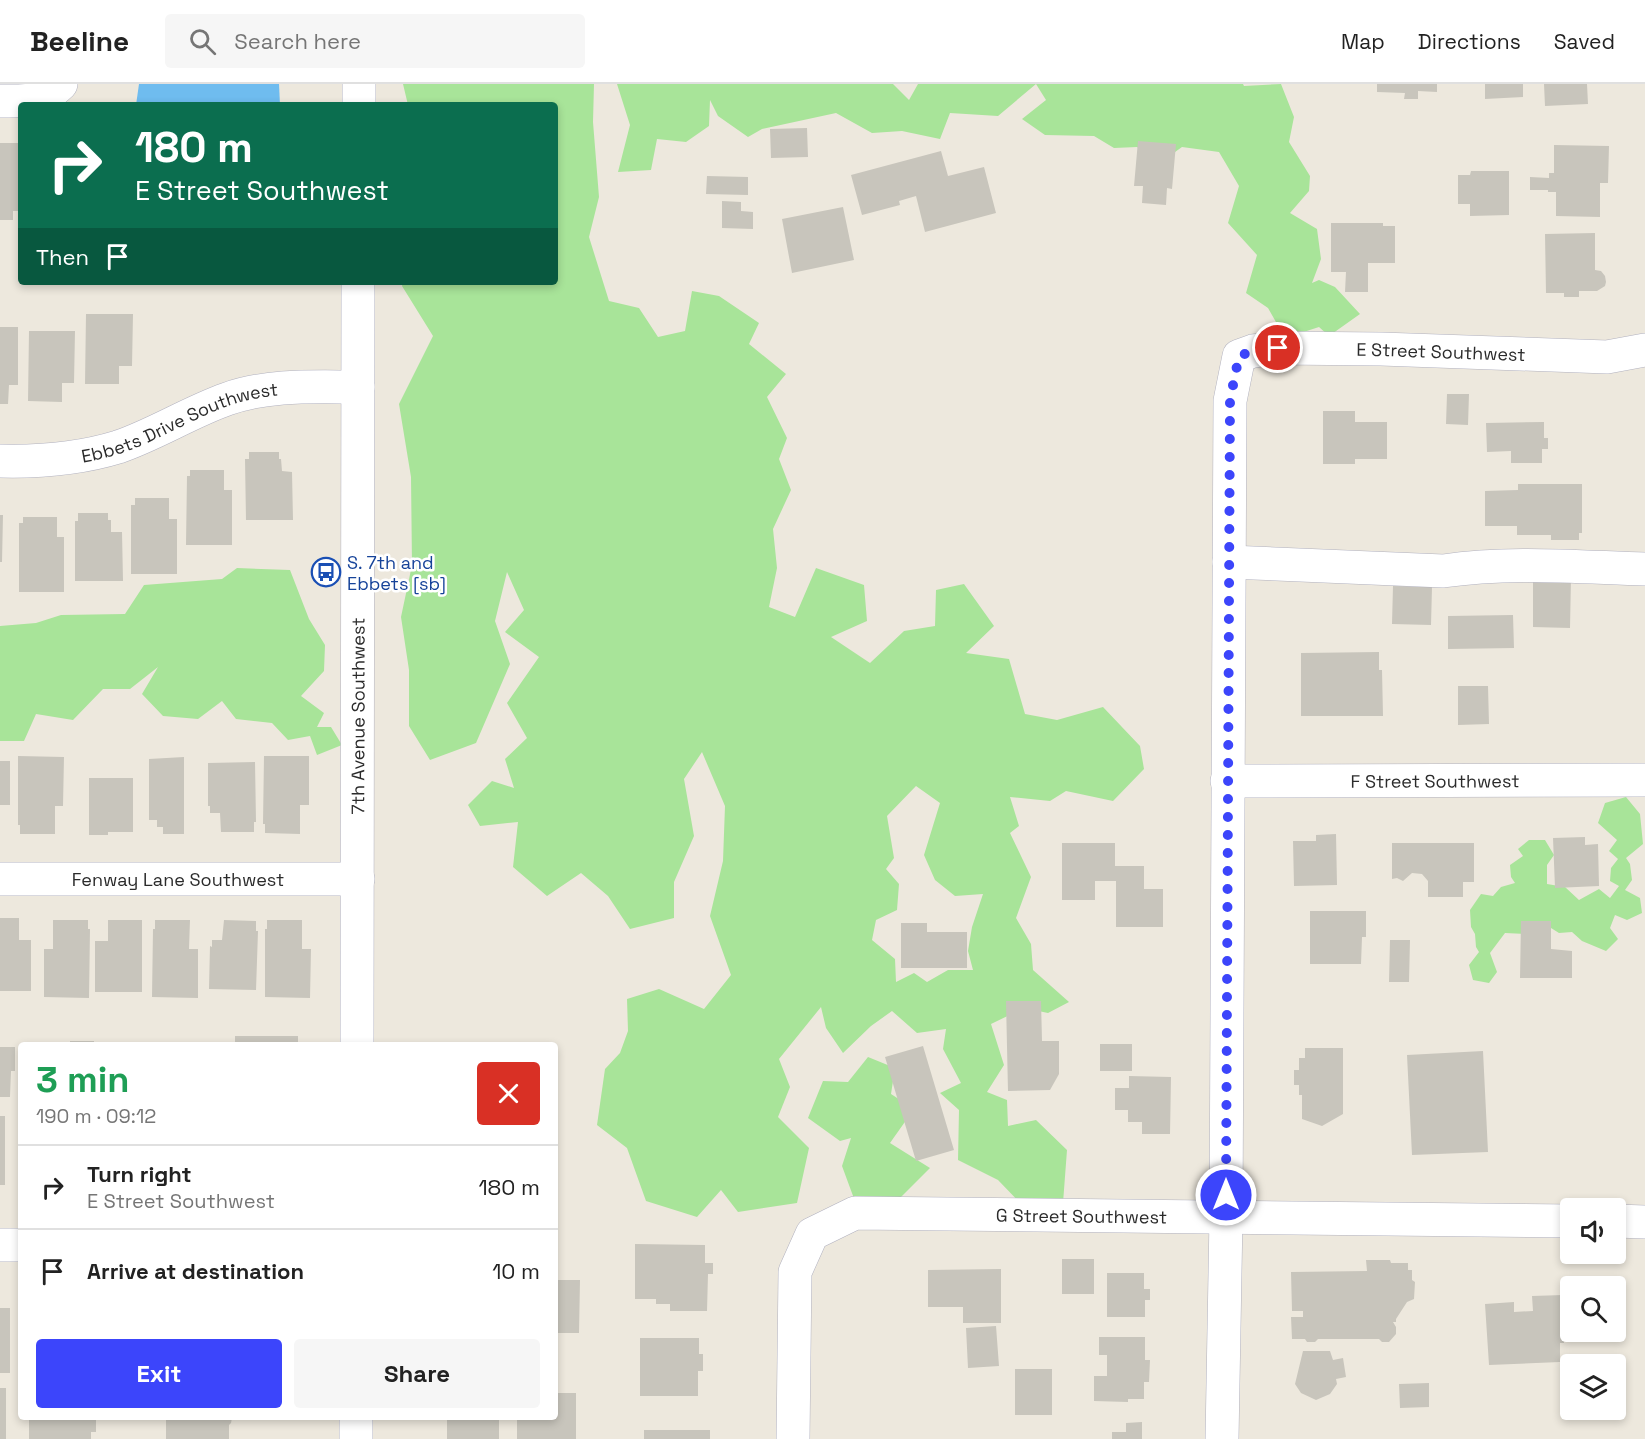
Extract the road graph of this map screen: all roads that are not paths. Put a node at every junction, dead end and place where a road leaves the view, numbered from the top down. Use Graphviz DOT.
graph roads {
  1 [pos="61,84"];
  2 [pos="359,84"];
  3 [pos="0,101"];
  4 [pos="359,102"];
  5 [pos="358,285"];
  6 [pos="1645,350"];
  7 [pos="358,387"];
  8 [pos="0,462"];
  9 [pos="1229,562"];
  10 [pos="1645,569"];
  11 [pos="1645,780"];
  12 [pos="1227,781"];
  13 [pos="0,879"];
  14 [pos="358,879"];
  15 [pos="357,1042"];
  16 [pos="1226,1218"];
  17 [pos="1560,1221"];
  18 [pos="1626,1221"];
  19 [pos="1645,1222"];
  20 [pos="0,1245"];
  21 [pos="18,1245"];
  22 [pos="356,1420"];
  23 [pos="356,1439"];
  24 [pos="794,1439"];
  25 [pos="1222,1439"];
  1 -- 3 [label="street"];
  2 -- 4 [label="street"];
  5 -- 7 [label="street, 7th Avenue Southwest"];
  6 -- 9 [label="street, E Street Southwest"];
  7 -- 8 [label="street, Ebbets Drive Southwest"];
  7 -- 14 [label="street, 7th Avenue Southwest"];
  9 -- 10 [label="street"];
  9 -- 12 [label="street"];
  11 -- 12 [label="street, F Street Southwest"];
  12 -- 16 [label="street"];
  13 -- 14 [label="street, Fenway Lane Southwest"];
  14 -- 15 [label="street, 7th Avenue Southwest"];
  16 -- 17 [label="street, G Street Southwest"];
  16 -- 24 [label="street, G Street Southwest"];
  16 -- 25 [label="street"];
  18 -- 19 [label="street"];
  20 -- 21 [label="street"];
  22 -- 23 [label="street"];
}
